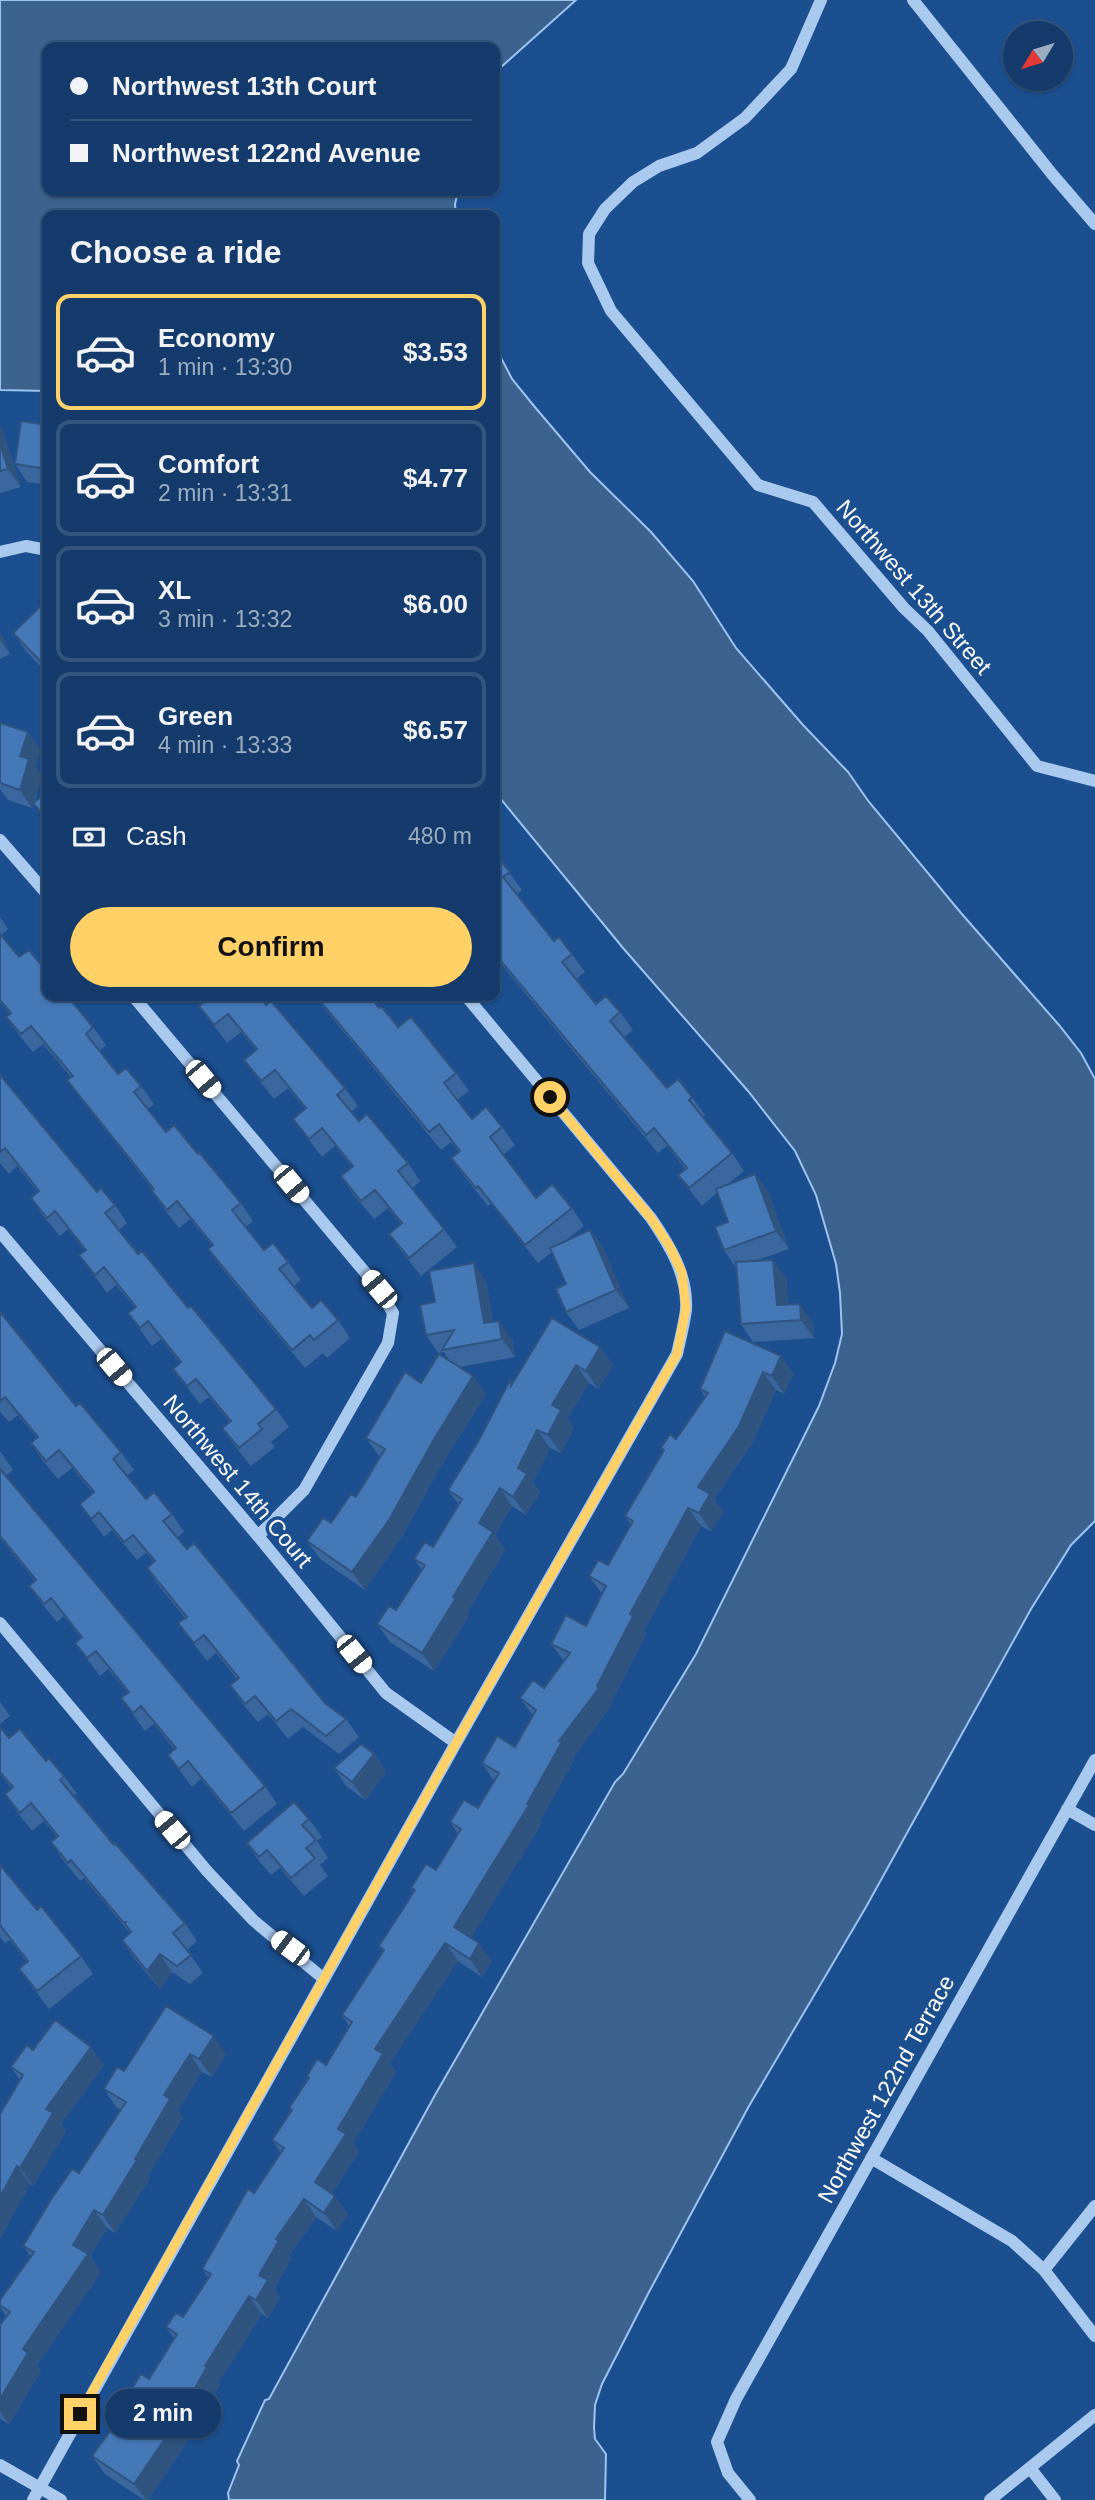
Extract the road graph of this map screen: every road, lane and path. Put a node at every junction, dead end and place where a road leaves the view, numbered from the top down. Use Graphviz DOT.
graph roads {
  1 [pos="821,0"];
  2 [pos="913,0"];
  3 [pos="1095,224"];
  4 [pos="42,549"];
  5 [pos="0,552"];
  6 [pos="1095,780"];
  7 [pos="0,839"];
  8 [pos="42,888"];
  9 [pos="137,1001"];
  10 [pos="470,1001"];
  11 [pos="2,1239"];
  12 [pos="258,1536"];
  13 [pos="0,1623"];
  14 [pos="456,1743"];
  15 [pos="1095,1760"];
  16 [pos="1068,1809"];
  17 [pos="1095,1825"];
  18 [pos="324,1979"];
  19 [pos="871,2158"];
  20 [pos="1095,2206"];
  21 [pos="1044,2270"];
  22 [pos="1095,2336"];
  23 [pos="1095,2415"];
  24 [pos="0,2465"];
  25 [pos="1030,2468"];
  26 [pos="40,2487"];
  27 [pos="33,2500"];
  28 [pos="61,2500"];
  29 [pos="750,2500"];
  30 [pos="990,2500"];
  31 [pos="1055,2500"];
  1 -- 6 [label="street, Northwest 13th Street"];
  2 -- 3 [label="street"];
  4 -- 5 [label="street"];
  7 -- 8 [label="street"];
  9 -- 12 [label="street"];
  10 -- 14 [label="street"];
  11 -- 12 [label="street, Northwest 14th Court"];
  12 -- 14 [label="street, Northwest 14th Court"];
  13 -- 18 [label="street"];
  14 -- 18 [label="street"];
  15 -- 16 [label="street, Northwest 122nd Terrace"];
  16 -- 17 [label="street"];
  16 -- 19 [label="street, Northwest 122nd Terrace"];
  18 -- 26 [label="street"];
  19 -- 21 [label="street"];
  19 -- 29 [label="street, Northwest 122nd Terrace"];
  20 -- 21 [label="street"];
  21 -- 22 [label="street"];
  23 -- 25 [label="street"];
  24 -- 26 [label="street"];
  25 -- 30 [label="street"];
  25 -- 31 [label="street"];
  26 -- 27 [label="street"];
  26 -- 28 [label="street"];
}
